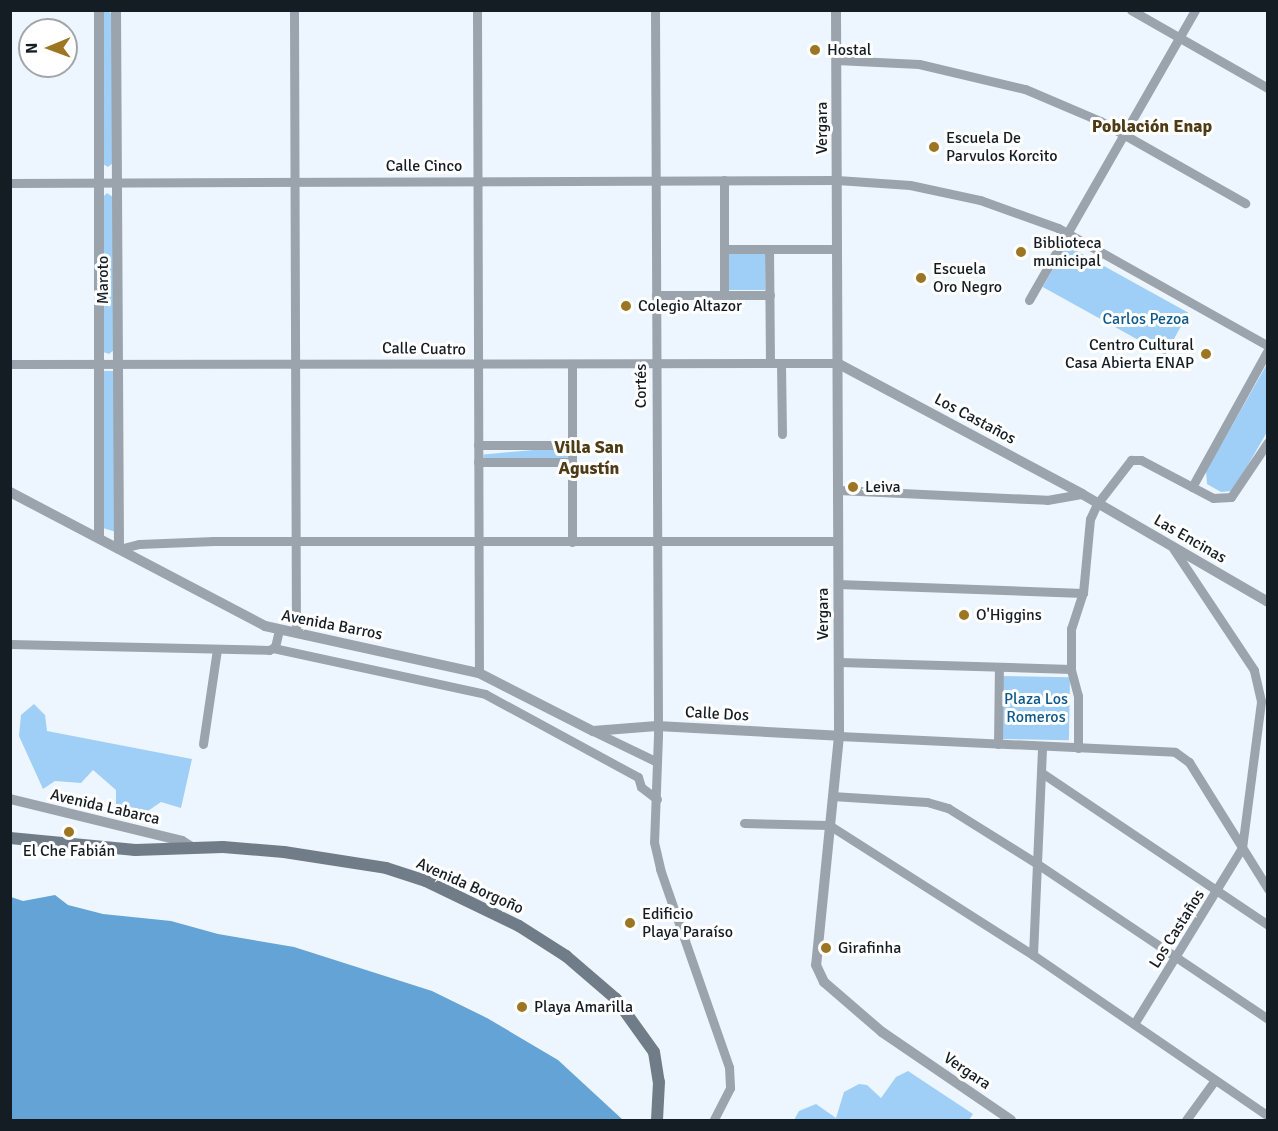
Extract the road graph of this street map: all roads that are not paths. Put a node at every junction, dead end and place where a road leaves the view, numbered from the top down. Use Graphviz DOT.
graph roads {
  1 [pos="99,10"];
  2 [pos="116,10"];
  3 [pos="294,10"];
  4 [pos="477,10"];
  5 [pos="655,10"];
  6 [pos="836,10"];
  7 [pos="1131,10"];
  8 [pos="1195,10"];
  9 [pos="1178,37"];
  10 [pos="836,60"];
  11 [pos="1268,88"];
  12 [pos="1124,134"];
  13 [pos="724,180"];
  14 [pos="837,180"];
  15 [pos="477,181"];
  16 [pos="656,181"];
  17 [pos="99,182"];
  18 [pos="117,182"];
  19 [pos="295,182"];
  20 [pos="10,183"];
  21 [pos="1245,203"];
  22 [pos="1068,233"];
  23 [pos="724,249"];
  24 [pos="769,249"];
  25 [pos="837,249"];
  26 [pos="656,295"];
  27 [pos="724,295"];
  28 [pos="770,295"];
  29 [pos="1029,300"];
  30 [pos="1268,348"];
  31 [pos="295,362"];
  32 [pos="10,363"];
  33 [pos="99,363"];
  34 [pos="118,363"];
  35 [pos="770,363"];
  36 [pos="782,363"];
  37 [pos="837,363"];
  38 [pos="478,364"];
  39 [pos="572,364"];
  40 [pos="656,364"];
  41 [pos="782,434"];
  42 [pos="1268,442"];
  43 [pos="478,445"];
  44 [pos="572,445"];
  45 [pos="478,462"];
  46 [pos="572,462"];
  47 [pos="1192,487"];
  48 [pos="838,490"];
  49 [pos="10,492"];
  50 [pos="1082,494"];
  51 [pos="1097,504"];
  52 [pos="99,537"];
  53 [pos="296,541"];
  54 [pos="838,541"];
  55 [pos="478,542"];
  56 [pos="572,542"];
  57 [pos="657,542"];
  58 [pos="1170,543"];
  59 [pos="119,549"];
  60 [pos="838,584"];
  61 [pos="1083,593"];
  62 [pos="1268,602"];
  63 [pos="279,630"];
  64 [pos="296,630"];
  65 [pos="10,644"];
  66 [pos="273,648"];
  67 [pos="217,649"];
  68 [pos="839,662"];
  69 [pos="999,667"];
  70 [pos="1071,669"];
  71 [pos="479,673"];
  72 [pos="657,726"];
  73 [pos="593,731"];
  74 [pos="839,736"];
  75 [pos="203,744"];
  76 [pos="998,744"];
  77 [pos="1042,746"];
  78 [pos="1078,748"];
  79 [pos="657,762"];
  80 [pos="1042,773"];
  81 [pos="832,796"];
  82 [pos="10,799"];
  83 [pos="657,799"];
  84 [pos="744,823"];
  85 [pos="829,825"];
  86 [pos="10,838"];
  87 [pos="192,847"];
  88 [pos="1242,848"];
  89 [pos="1036,862"];
  90 [pos="1268,889"];
  91 [pos="1220,890"];
  92 [pos="1268,925"];
  93 [pos="1033,955"];
  94 [pos="1177,957"];
  95 [pos="1268,1019"];
  96 [pos="1134,1024"];
  97 [pos="1215,1080"];
  98 [pos="1268,1116"];
  99 [pos="657,1120"];
  100 [pos="714,1120"];
  101 [pos="1011,1120"];
  102 [pos="1186,1120"];
  1 -- 17 [label="street, Maroto"];
  2 -- 18 [label="street, Maroto"];
  3 -- 19 [label="street"];
  4 -- 15 [label="street"];
  5 -- 16 [label="street, Cortés"];
  6 -- 10 [label="street, Vergara"];
  7 -- 9 [label="street"];
  8 -- 9 [label="street"];
  9 -- 11 [label="street"];
  9 -- 12 [label="street"];
  10 -- 12 [label="street"];
  10 -- 14 [label="street, Vergara"];
  12 -- 21 [label="street"];
  12 -- 22 [label="street"];
  13 -- 14 [label="street, Calle Cinco"];
  13 -- 16 [label="street, Calle Cinco"];
  13 -- 23 [label="street"];
  14 -- 22 [label="street, Calle Cinco"];
  14 -- 25 [label="street, Vergara"];
  15 -- 16 [label="street, Calle Cinco"];
  15 -- 19 [label="street, Calle Cinco"];
  15 -- 38 [label="street"];
  16 -- 26 [label="street, Cortés"];
  17 -- 18 [label="street, Calle Cinco"];
  17 -- 20 [label="street, Calle Cinco"];
  17 -- 33 [label="street, Maroto"];
  18 -- 19 [label="street, Calle Cinco"];
  18 -- 34 [label="street, Maroto"];
  19 -- 31 [label="street"];
  22 -- 29 [label="street"];
  22 -- 30 [label="street, Calle Cinco"];
  23 -- 24 [label="street"];
  23 -- 27 [label="street"];
  24 -- 25 [label="street"];
  24 -- 28 [label="street"];
  25 -- 37 [label="street, Vergara"];
  26 -- 27 [label="street"];
  26 -- 40 [label="street, Cortés"];
  27 -- 28 [label="street"];
  28 -- 35 [label="street"];
  30 -- 47 [label="street"];
  31 -- 34 [label="street, Calle Cuatro"];
  31 -- 38 [label="street, Calle Cuatro"];
  31 -- 53 [label="street"];
  32 -- 33 [label="street, Calle Cuatro"];
  33 -- 34 [label="street, Calle Cuatro"];
  33 -- 52 [label="street, Maroto"];
  34 -- 59 [label="street, Maroto"];
  35 -- 36 [label="street, Calle Cuatro"];
  35 -- 40 [label="street, Calle Cuatro"];
  36 -- 37 [label="street, Calle Cuatro"];
  36 -- 41 [label="street"];
  37 -- 48 [label="street, Vergara"];
  37 -- 50 [label="street, Los Castaños"];
  38 -- 39 [label="street, Calle Cuatro"];
  38 -- 43 [label="street"];
  39 -- 40 [label="street, Calle Cuatro"];
  39 -- 44 [label="street"];
  40 -- 57 [label="street, Cortés"];
  42 -- 47 [label="street"];
  43 -- 44 [label="street"];
  43 -- 45 [label="street"];
  44 -- 46 [label="street"];
  45 -- 46 [label="street"];
  45 -- 55 [label="street"];
  46 -- 56 [label="street"];
  47 -- 51 [label="street"];
  48 -- 50 [label="street"];
  48 -- 54 [label="street, Vergara"];
  49 -- 52 [label="street, Avenida Barros"];
  50 -- 51 [label="street, Los Castaños"];
  51 -- 58 [label="street, Las Encinas"];
  51 -- 61 [label="street"];
  52 -- 59 [label="street, Avenida Barros"];
  53 -- 55 [label="street"];
  53 -- 59 [label="street"];
  53 -- 64 [label="street"];
  54 -- 57 [label="street"];
  54 -- 60 [label="street, Vergara"];
  55 -- 56 [label="street"];
  55 -- 71 [label="street"];
  56 -- 57 [label="street"];
  57 -- 72 [label="street, Cortés"];
  58 -- 62 [label="street, Las Encinas"];
  58 -- 88 [label="street, Los Castaños"];
  59 -- 63 [label="street, Avenida Barros"];
  60 -- 61 [label="street"];
  60 -- 68 [label="street, Vergara"];
  61 -- 70 [label="street"];
  63 -- 64 [label="street, Avenida Barros"];
  63 -- 66 [label="street"];
  64 -- 71 [label="street, Avenida Barros"];
  65 -- 67 [label="street, Avenida Barros"];
  66 -- 67 [label="street, Avenida Barros"];
  66 -- 83 [label="street, Avenida Barros"];
  67 -- 75 [label="street"];
  68 -- 69 [label="street"];
  68 -- 74 [label="street, Vergara"];
  69 -- 70 [label="street"];
  69 -- 76 [label="street"];
  70 -- 78 [label="street"];
  71 -- 73 [label="street, Avenida Barros"];
  72 -- 73 [label="street, Calle Dos"];
  72 -- 74 [label="street, Calle Dos"];
  72 -- 79 [label="street, Cortés"];
  73 -- 79 [label="street, Avenida Barros"];
  74 -- 76 [label="street"];
  74 -- 81 [label="street, Vergara"];
  76 -- 77 [label="street"];
  77 -- 78 [label="street"];
  77 -- 80 [label="street"];
  78 -- 88 [label="street"];
  79 -- 83 [label="street, Cortés"];
  80 -- 89 [label="street"];
  80 -- 91 [label="street"];
  81 -- 85 [label="street, Vergara"];
  81 -- 89 [label="street"];
  82 -- 87 [label="street, Avenida Labarca"];
  83 -- 100 [label="street, Cortés"];
  84 -- 85 [label="street"];
  85 -- 93 [label="street"];
  85 -- 101 [label="street, Vergara"];
  86 -- 87 [label="main road, Avenida Borgoño"];
  87 -- 99 [label="main road, Avenida Borgoño"];
  88 -- 90 [label="street"];
  88 -- 91 [label="street, Los Castaños"];
  89 -- 93 [label="street"];
  89 -- 94 [label="street"];
  91 -- 92 [label="street"];
  91 -- 94 [label="street, Los Castaños"];
  93 -- 96 [label="street"];
  94 -- 95 [label="street"];
  94 -- 96 [label="street, Los Castaños"];
  96 -- 97 [label="street"];
  97 -- 98 [label="street"];
  97 -- 102 [label="street"];
}
